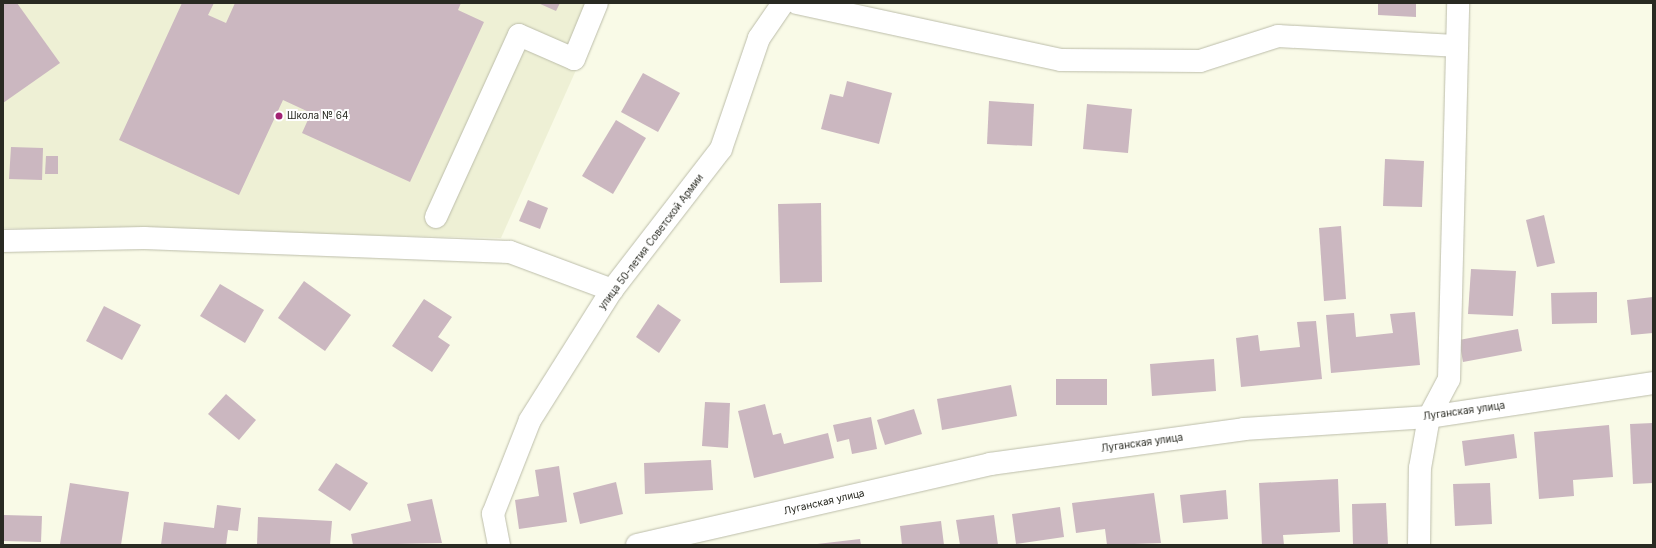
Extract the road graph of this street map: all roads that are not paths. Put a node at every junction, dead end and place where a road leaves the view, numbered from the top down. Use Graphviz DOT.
graph roads {
  1 [pos="597,3"];
  2 [pos="783,3"];
  3 [pos="797,3"];
  4 [pos="1458,3"];
  5 [pos="1455,46"];
  6 [pos="436,218"];
  7 [pos="3,241"];
  8 [pos="612,290"];
  9 [pos="1653,383"];
  10 [pos="1429,417"];
  11 [pos="499,545"];
  12 [pos="638,545"];
  13 [pos="1420,545"];
  1 -- 6 [label="street"];
  2 -- 8 [label="street, улица 50-летия Советской Армии"];
  3 -- 5 [label="street"];
  4 -- 5 [label="street"];
  5 -- 10 [label="street"];
  7 -- 8 [label="street"];
  8 -- 11 [label="street, улица 50-летия Советской Армии"];
  9 -- 10 [label="street, Луганская улица"];
  10 -- 12 [label="street, Луганская улица"];
  10 -- 13 [label="street"];
}
